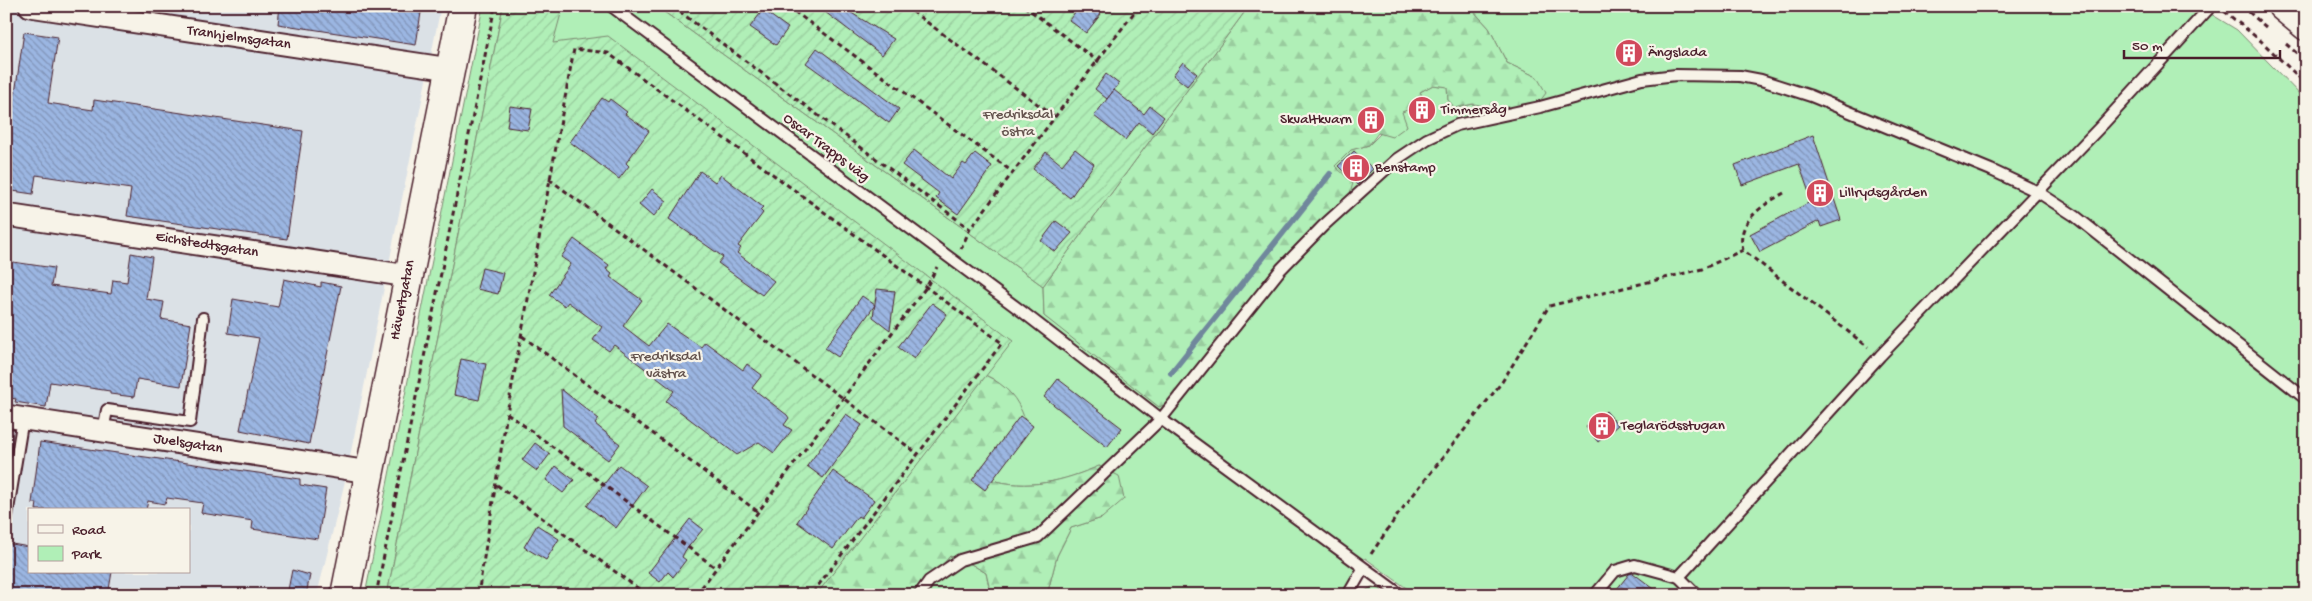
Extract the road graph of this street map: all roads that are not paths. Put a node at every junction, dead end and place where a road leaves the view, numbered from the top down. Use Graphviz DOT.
graph roads {
  1 [pos="30,6"];
  2 [pos="463,6"];
  3 [pos="610,6"];
  4 [pos="2211,6"];
  5 [pos="2282,6"];
  6 [pos="2306,26"];
  7 [pos="450,69"];
  8 [pos="2038,192"];
  9 [pos="6,215"];
  10 [pos="408,276"];
  11 [pos="203,318"];
  12 [pos="2306,399"];
  13 [pos="14,417"];
  14 [pos="1161,419"];
  15 [pos="103,431"];
  16 [pos="369,472"];
  17 [pos="6,522"];
  18 [pos="1363,569"];
  19 [pos="1679,577"];
  20 [pos="345,595"];
  21 [pos="919,595"];
  22 [pos="1348,595"];
  23 [pos="1400,595"];
  24 [pos="1595,595"];
  25 [pos="1697,595"];
  1 -- 7 [label="street, Tranhjelmsgatan"];
  2 -- 7 [label="street, Hävertgatan"];
  3 -- 14 [label="lane, Oscar Trapps väg"];
  4 -- 8 [label="lane"];
  5 -- 6 [label="street"];
  7 -- 10 [label="street, Hävertgatan"];
  8 -- 12 [label="lane"];
  8 -- 14 [label="lane"];
  8 -- 19 [label="lane"];
  9 -- 10 [label="street, Eichstedtsgatan"];
  10 -- 16 [label="street, Hävertgatan"];
  11 -- 15 [label="lane"];
  13 -- 15 [label="street, Juelsgatan"];
  13 -- 17 [label="lane"];
  14 -- 18 [label="lane, Oscar Trapps väg"];
  14 -- 21 [label="lane"];
  15 -- 16 [label="street, Juelsgatan"];
  16 -- 20 [label="street, Hävertgatan"];
  18 -- 22 [label="lane"];
  18 -- 23 [label="lane, Oscar Trapps väg"];
  19 -- 24 [label="lane"];
  19 -- 25 [label="lane"];
}
